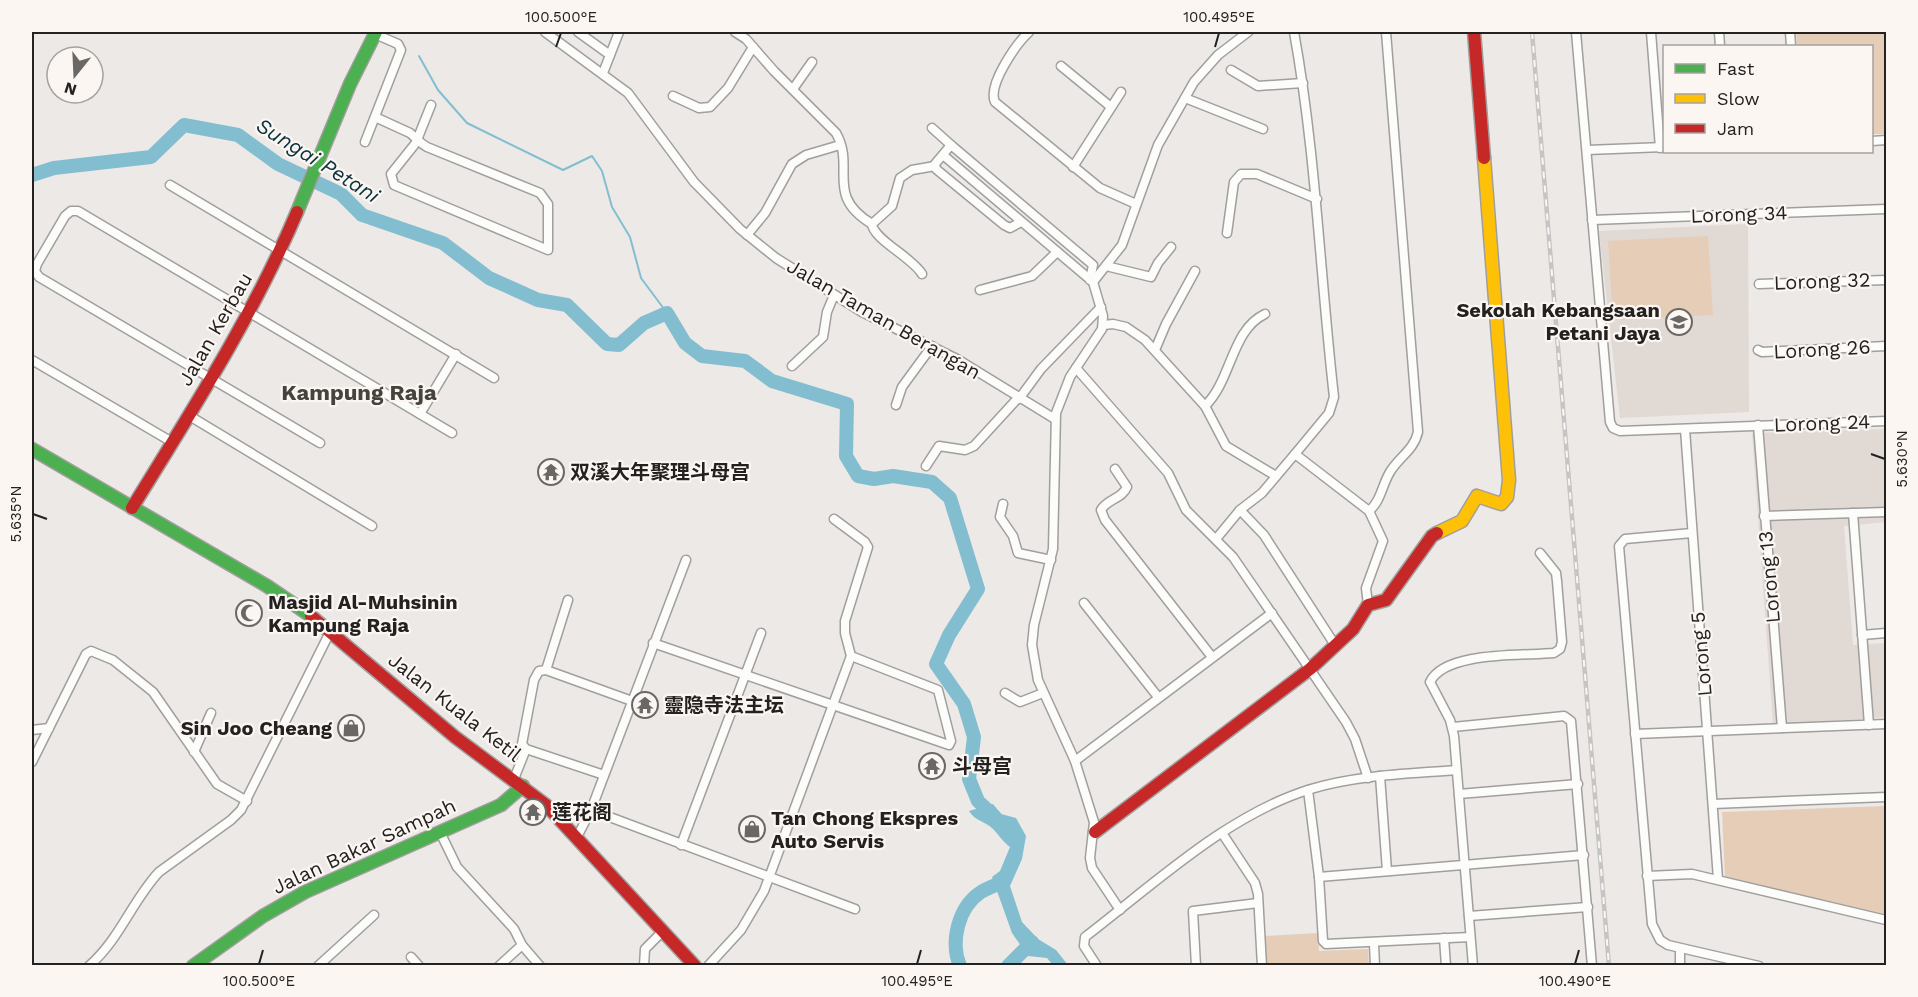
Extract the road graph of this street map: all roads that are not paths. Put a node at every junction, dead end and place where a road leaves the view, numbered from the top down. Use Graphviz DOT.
graph roads {
  1 [pos="545,32"];
  2 [pos="578,32"];
  3 [pos="619,32"];
  4 [pos="735,32"];
  5 [pos="1015,32"];
  6 [pos="1029,32"];
  7 [pos="1248,32"];
  8 [pos="1294,32"];
  9 [pos="1386,32"];
  10 [pos="1474,32"];
  11 [pos="1576,32"];
  12 [pos="1651,32"];
  13 [pos="376,33"];
  14 [pos="1019,41"];
  15 [pos="753,47"];
  16 [pos="610,55"];
  17 [pos="812,62"];
  18 [pos="1061,66"];
  19 [pos="1231,70"];
  20 [pos="603,73"];
  21 [pos="1303,83"];
  22 [pos="793,89"];
  23 [pos="1121,92"];
  24 [pos="673,96"];
  25 [pos="1185,98"];
  26 [pos="431,105"];
  27 [pos="1111,107"];
  28 [pos="375,117"];
  29 [pos="932,128"];
  30 [pos="1263,129"];
  31 [pos="417,140"];
  32 [pos="365,142"];
  33 [pos="840,144"];
  34 [pos="951,145"];
  35 [pos="1662,147"];
  36 [pos="1587,150"];
  37 [pos="943,154"];
  38 [pos="935,166"];
  39 [pos="1073,167"];
  40 [pos="170,185"];
  41 [pos="1317,199"];
  42 [pos="1136,204"];
  43 [pos="1887,209"];
  44 [pos="1592,220"];
  45 [pos="1021,222"];
  46 [pos="872,224"];
  47 [pos="1227,233"];
  48 [pos="747,235"];
  49 [pos="1171,247"];
  50 [pos="281,250"];
  51 [pos="1057,252"];
  52 [pos="1106,266"];
  53 [pos="1195,271"];
  54 [pos="922,274"];
  55 [pos="1887,280"];
  56 [pos="1092,281"];
  57 [pos="1759,284"];
  58 [pos="980,290"];
  59 [pos="834,295"];
  60 [pos="1101,307"];
  61 [pos="249,312"];
  62 [pos="1265,314"];
  63 [pos="1104,325"];
  64 [pos="932,346"];
  65 [pos="1887,346"];
  66 [pos="1155,350"];
  67 [pos="1758,350"];
  68 [pos="456,354"];
  69 [pos="32,360"];
  70 [pos="792,366"];
  71 [pos="1076,368"];
  72 [pos="494,378"];
  73 [pos="210,379"];
  74 [pos="1018,399"];
  75 [pos="896,405"];
  76 [pos="1204,406"];
  77 [pos="420,414"];
  78 [pos="188,415"];
  79 [pos="1055,419"];
  80 [pos="1887,421"];
  81 [pos="1758,425"];
  82 [pos="1685,429"];
  83 [pos="452,434"];
  84 [pos="172,442"];
  85 [pos="320,443"];
  86 [pos="32,449"];
  87 [pos="1294,454"];
  88 [pos="926,466"];
  89 [pos="1114,469"];
  90 [pos="1276,476"];
  91 [pos="1003,504"];
  92 [pos="132,508"];
  93 [pos="1240,510"];
  94 [pos="1369,511"];
  95 [pos="1887,512"];
  96 [pos="1853,513"];
  97 [pos="1764,516"];
  98 [pos="834,519"];
  99 [pos="372,526"];
  100 [pos="1692,533"];
  101 [pos="1216,539"];
  102 [pos="1540,553"];
  103 [pos="687,560"];
  104 [pos="1051,560"];
  105 [pos="568,600"];
  106 [pos="1084,603"];
  107 [pos="1368,605"];
  108 [pos="1272,613"];
  109 [pos="331,630"];
  110 [pos="761,633"];
  111 [pos="1887,633"];
  112 [pos="1862,635"];
  113 [pos="653,643"];
  114 [pos="1335,645"];
  115 [pos="851,656"];
  116 [pos="1212,657"];
  117 [pos="1310,669"];
  118 [pos="546,670"];
  119 [pos="746,675"];
  120 [pos="1005,693"];
  121 [pos="1043,693"];
  122 [pos="1158,697"];
  123 [pos="632,701"];
  124 [pos="834,706"];
  125 [pos="212,713"];
  126 [pos="1869,724"];
  127 [pos="1887,724"];
  128 [pos="1453,727"];
  129 [pos="49,728"];
  130 [pos="1782,729"];
  131 [pos="32,730"];
  132 [pos="1707,731"];
  133 [pos="1635,734"];
  134 [pos="526,749"];
  135 [pos="195,752"];
  136 [pos="1075,761"];
  137 [pos="32,762"];
  138 [pos="1456,770"];
  139 [pos="603,775"];
  140 [pos="1380,776"];
  141 [pos="1368,778"];
  142 [pos="519,782"];
  143 [pos="1578,784"];
  144 [pos="1308,790"];
  145 [pos="1459,794"];
  146 [pos="1887,797"];
  147 [pos="247,801"];
  148 [pos="1713,804"];
  149 [pos="591,810"];
  150 [pos="440,832"];
  151 [pos="1095,832"];
  152 [pos="1222,834"];
  153 [pos="577,837"];
  154 [pos="681,845"];
  155 [pos="1584,855"];
  156 [pos="1465,866"];
  157 [pos="1387,872"];
  158 [pos="1647,876"];
  159 [pos="1319,877"];
  160 [pos="770,878"];
  161 [pos="1718,879"];
  162 [pos="1258,903"];
  163 [pos="1588,907"];
  164 [pos="855,909"];
  165 [pos="1120,910"];
  166 [pos="374,915"];
  167 [pos="1469,916"];
  168 [pos="1887,920"];
  169 [pos="663,930"];
  170 [pos="1470,937"];
  171 [pos="1444,938"];
  172 [pos="1374,944"];
  173 [pos="522,945"];
  174 [pos="1680,949"];
  175 [pos="99,957"];
  176 [pos="411,957"];
  177 [pos="193,965"];
  178 [pos="89,966"];
  179 [pos="106,966"];
  180 [pos="318,966"];
  181 [pos="419,966"];
  182 [pos="499,966"];
  183 [pos="540,966"];
  184 [pos="644,966"];
  185 [pos="695,966"];
  186 [pos="708,966"];
  187 [pos="1096,966"];
  188 [pos="1196,966"];
  189 [pos="1262,966"];
  190 [pos="1375,966"];
  191 [pos="1446,966"];
  192 [pos="1473,966"];
  193 [pos="1592,966"];
  194 [pos="1680,966"];
  195 [pos="1759,966"];
  1 -- 20 [label="street, Jalan Taman Berangan"];
  2 -- 16 [label="street"];
  3 -- 16 [label="street"];
  4 -- 15 [label="street"];
  5 -- 14 [label="street"];
  6 -- 14 [label="street"];
  7 -- 25 [label="street"];
  8 -- 21 [label="street"];
  9 -- 94 [label="street"];
  10 -- 107 [label="street"];
  11 -- 36 [label="street, Lorong 24"];
  12 -- 35 [label="street"];
  13 -- 28 [label="street"];
  13 -- 50 [label="street, Jalan Kerbau"];
  14 -- 39 [label="street"];
  15 -- 22 [label="street"];
  15 -- 24 [label="street"];
  16 -- 20 [label="street"];
  17 -- 22 [label="street"];
  18 -- 27 [label="street"];
  19 -- 21 [label="street"];
  20 -- 48 [label="street, Jalan Taman Berangan"];
  21 -- 41 [label="street"];
  22 -- 33 [label="street"];
  23 -- 27 [label="street"];
  25 -- 30 [label="street"];
  25 -- 42 [label="street"];
  26 -- 31 [label="street"];
  27 -- 39 [label="street"];
  28 -- 31 [label="street"];
  28 -- 32 [label="street"];
  29 -- 34 [label="street"];
  31 -- 31 [label="street"];
  33 -- 46 [label="street"];
  33 -- 48 [label="street"];
  34 -- 37 [label="street"];
  34 -- 56 [label="street"];
  35 -- 36 [label="street"];
  36 -- 44 [label="street, Lorong 24"];
  37 -- 38 [label="street"];
  37 -- 45 [label="street"];
  38 -- 45 [label="street"];
  38 -- 46 [label="street"];
  39 -- 42 [label="street"];
  40 -- 50 [label="street"];
  41 -- 47 [label="street"];
  41 -- 87 [label="street"];
  42 -- 52 [label="street"];
  43 -- 44 [label="street, Lorong 34"];
  44 -- 82 [label="street, Lorong 24"];
  45 -- 51 [label="street"];
  46 -- 54 [label="street"];
  48 -- 59 [label="street, Jalan Taman Berangan"];
  49 -- 52 [label="street"];
  50 -- 61 [label="street, Jalan Kerbau"];
  50 -- 68 [label="street"];
  51 -- 56 [label="street"];
  51 -- 58 [label="street"];
  52 -- 56 [label="street"];
  53 -- 66 [label="street"];
  55 -- 57 [label="street, Lorong 32"];
  56 -- 60 [label="street"];
  59 -- 64 [label="street, Jalan Taman Berangan"];
  59 -- 70 [label="street"];
  60 -- 63 [label="street"];
  60 -- 74 [label="street"];
  61 -- 73 [label="street, Jalan Kerbau"];
  61 -- 73 [label="street"];
  61 -- 77 [label="street"];
  62 -- 76 [label="street"];
  63 -- 66 [label="street"];
  63 -- 71 [label="street"];
  64 -- 74 [label="street, Jalan Taman Berangan"];
  64 -- 75 [label="street"];
  65 -- 67 [label="street, Lorong 26"];
  66 -- 76 [label="street"];
  68 -- 72 [label="street"];
  68 -- 77 [label="street"];
  69 -- 84 [label="street"];
  71 -- 79 [label="street"];
  71 -- 101 [label="street"];
  73 -- 78 [label="street, Jalan Kerbau"];
  73 -- 85 [label="street"];
  74 -- 79 [label="street, Jalan Taman Berangan"];
  74 -- 88 [label="street"];
  76 -- 90 [label="street"];
  77 -- 83 [label="street"];
  78 -- 84 [label="street, Jalan Kerbau"];
  78 -- 99 [label="street"];
  79 -- 104 [label="street"];
  80 -- 81 [label="street, Lorong 24"];
  81 -- 82 [label="street, Lorong 24"];
  81 -- 97 [label="street, Lorong 13"];
  82 -- 100 [label="street, Lorong 5"];
  84 -- 92 [label="street, Jalan Kerbau"];
  86 -- 92 [label="street, Jalan Kuala Ketil"];
  87 -- 90 [label="street"];
  87 -- 94 [label="street"];
  89 -- 116 [label="street"];
  90 -- 93 [label="street"];
  91 -- 104 [label="street"];
  92 -- 109 [label="street, Jalan Kuala Ketil"];
  93 -- 101 [label="street"];
  93 -- 114 [label="street"];
  94 -- 107 [label="street"];
  95 -- 96 [label="street"];
  96 -- 97 [label="street"];
  96 -- 112 [label="street"];
  97 -- 130 [label="street, Lorong 13"];
  98 -- 115 [label="street"];
  100 -- 132 [label="street, Lorong 5"];
  100 -- 133 [label="street"];
  101 -- 108 [label="street"];
  102 -- 128 [label="street"];
  103 -- 113 [label="street"];
  104 -- 121 [label="street"];
  105 -- 118 [label="street"];
  106 -- 122 [label="street"];
  107 -- 114 [label="street"];
  108 -- 116 [label="street"];
  108 -- 117 [label="street"];
  109 -- 142 [label="street, Jalan Kuala Ketil"];
  109 -- 147 [label="street"];
  110 -- 119 [label="street"];
  111 -- 112 [label="street"];
  112 -- 126 [label="street"];
  113 -- 119 [label="street"];
  113 -- 123 [label="street"];
  114 -- 117 [label="street"];
  115 -- 124 [label="street"];
  115 -- 124 [label="street"];
  116 -- 122 [label="street"];
  117 -- 141 [label="street"];
  117 -- 151 [label="street"];
  118 -- 123 [label="street"];
  118 -- 134 [label="street"];
  119 -- 124 [label="street"];
  119 -- 154 [label="street"];
  120 -- 121 [label="street"];
  121 -- 136 [label="street"];
  122 -- 136 [label="street"];
  123 -- 139 [label="street"];
  124 -- 160 [label="street"];
  125 -- 135 [label="street"];
  126 -- 127 [label="street"];
  126 -- 130 [label="street"];
  128 -- 138 [label="street"];
  128 -- 143 [label="street"];
  129 -- 131 [label="street"];
  129 -- 135 [label="street"];
  129 -- 137 [label="street"];
  130 -- 132 [label="street"];
  132 -- 133 [label="street"];
  132 -- 148 [label="street, Lorong 5"];
  133 -- 158 [label="street"];
  134 -- 139 [label="street"];
  134 -- 142 [label="street"];
  135 -- 147 [label="street"];
  136 -- 151 [label="street"];
  138 -- 140 [label="street"];
  138 -- 145 [label="street"];
  139 -- 149 [label="street"];
  140 -- 141 [label="street"];
  140 -- 157 [label="street"];
  141 -- 144 [label="street"];
  142 -- 150 [label="street, Jalan Bakar Sampah"];
  142 -- 153 [label="street, Jalan Kuala Ketil"];
  143 -- 145 [label="street"];
  143 -- 155 [label="street"];
  144 -- 152 [label="street"];
  144 -- 159 [label="street"];
  145 -- 156 [label="street"];
  146 -- 148 [label="street"];
  147 -- 175 [label="street"];
  148 -- 161 [label="street, Lorong 5"];
  149 -- 153 [label="street"];
  149 -- 154 [label="street"];
  150 -- 173 [label="street"];
  150 -- 177 [label="street, Jalan Bakar Sampah"];
  151 -- 165 [label="street"];
  152 -- 162 [label="street"];
  152 -- 165 [label="street"];
  153 -- 169 [label="street, Jalan Kuala Ketil"];
  154 -- 160 [label="street"];
  155 -- 156 [label="street"];
  155 -- 163 [label="street"];
  156 -- 157 [label="street"];
  156 -- 167 [label="street"];
  157 -- 159 [label="street"];
  158 -- 161 [label="street"];
  158 -- 174 [label="street"];
  159 -- 172 [label="street"];
  160 -- 164 [label="street"];
  160 -- 186 [label="street"];
  161 -- 168 [label="street"];
  162 -- 188 [label="street"];
  162 -- 189 [label="street"];
  163 -- 167 [label="street"];
  163 -- 193 [label="street"];
  165 -- 187 [label="street"];
  166 -- 180 [label="street"];
  167 -- 170 [label="street"];
  169 -- 184 [label="street"];
  169 -- 185 [label="street, Jalan Kuala Ketil"];
  170 -- 171 [label="street"];
  170 -- 192 [label="street"];
  171 -- 172 [label="street"];
  171 -- 191 [label="street"];
  172 -- 190 [label="street"];
  173 -- 182 [label="street"];
  173 -- 183 [label="street"];
  174 -- 194 [label="street"];
  174 -- 195 [label="street"];
  175 -- 178 [label="street"];
  175 -- 179 [label="street"];
  176 -- 181 [label="street"];
}
